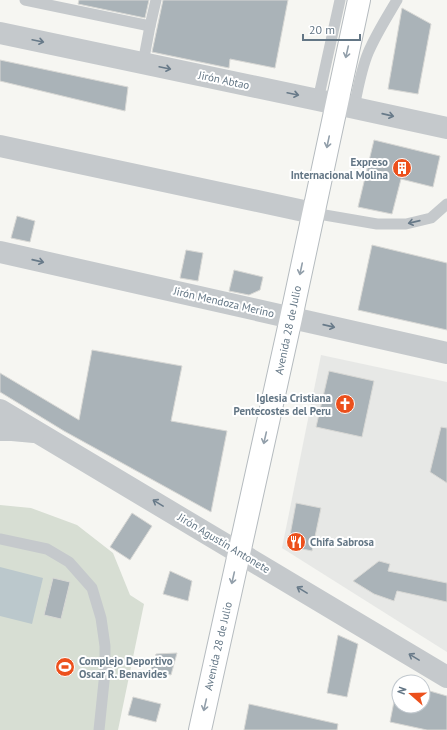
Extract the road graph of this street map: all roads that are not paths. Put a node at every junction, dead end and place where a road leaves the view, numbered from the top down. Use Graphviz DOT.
graph roads {
  1 [pos="25,0"];
  2 [pos="156,0"];
  3 [pos="340,0"];
  4 [pos="359,0"];
  5 [pos="397,0"];
  6 [pos="150,26"];
  7 [pos="0,33"];
  8 [pos="142,63"];
  9 [pos="336,104"];
  10 [pos="447,128"];
  11 [pos="0,146"];
  12 [pos="447,204"];
  13 [pos="313,213"];
  14 [pos="0,252"];
  15 [pos="291,318"];
  16 [pos="447,353"];
  17 [pos="0,410"];
  18 [pos="0,430"];
  19 [pos="41,433"];
  20 [pos="0,539"];
  21 [pos="239,552"];
  22 [pos="447,677"];
  23 [pos="99,730"];
  24 [pos="200,730"];
  1 -- 6 [label="lane"];
  2 -- 6 [label="lane"];
  3 -- 9 [label="lane"];
  4 -- 9 [label="main road, Avenida 28 de Julio, one-way"];
  5 -- 9 [label="lane"];
  6 -- 8 [label="lane"];
  7 -- 8 [label="street, Jirón Abtao, one-way"];
  8 -- 9 [label="street, Jirón Abtao, one-way"];
  9 -- 10 [label="street, Jirón Abtao, one-way"];
  9 -- 13 [label="main road, Avenida 28 de Julio, one-way"];
  11 -- 13 [label="street"];
  12 -- 13 [label="lane, one-way"];
  13 -- 15 [label="main road, Avenida 28 de Julio, one-way"];
  14 -- 15 [label="street, Jirón Mendoza Merino, one-way"];
  15 -- 16 [label="street, Jirón Mendoza Merino, one-way"];
  15 -- 21 [label="main road, Avenida 28 de Julio, one-way"];
  17 -- 19 [label="street, Jirón Agustín Antonete"];
  18 -- 19 [label="street"];
  21 -- 19 [label="street, Jirón Agustín Antonete, one-way"];
  20 -- 23 [label="lane"];
  22 -- 21 [label="street, Jirón Agustín Antonete, one-way"];
  21 -- 24 [label="main road, Avenida 28 de Julio, one-way"];
}
